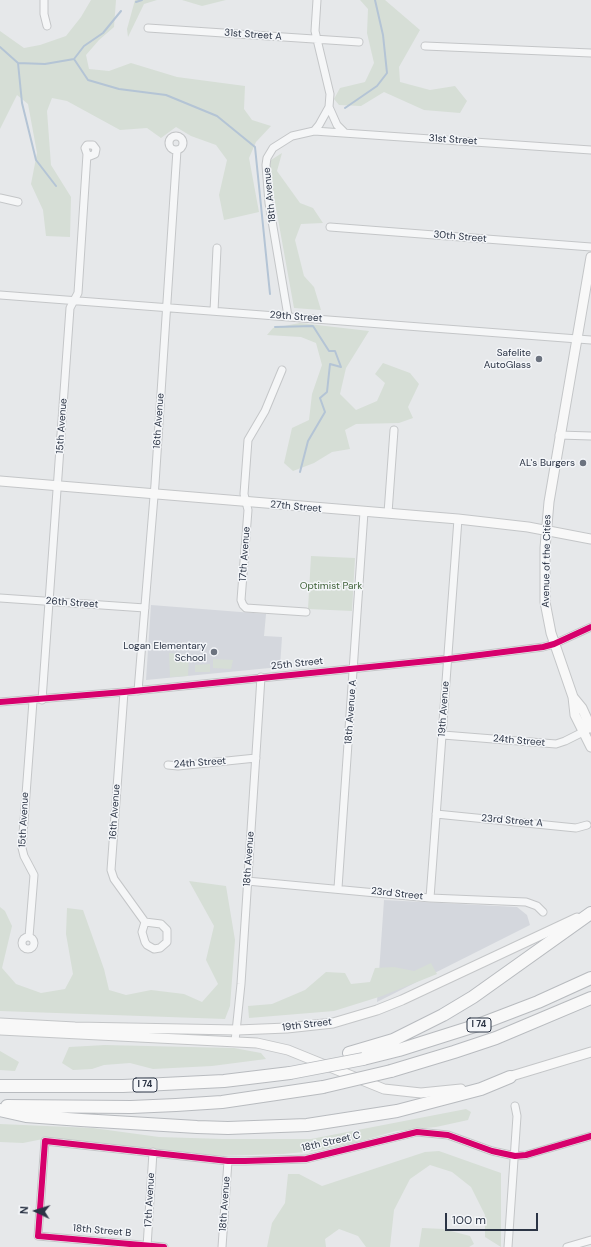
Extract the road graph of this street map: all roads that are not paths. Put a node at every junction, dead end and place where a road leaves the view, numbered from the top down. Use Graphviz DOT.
graph roads {
  1 [pos="44,0"];
  2 [pos="317,0"];
  3 [pos="47,26"];
  4 [pos="148,28"];
  5 [pos="316,39"];
  6 [pos="359,42"];
  7 [pos="426,46"];
  8 [pos="591,53"];
  9 [pos="329,107"];
  10 [pos="314,130"];
  11 [pos="344,132"];
  12 [pos="177,150"];
  13 [pos="591,150"];
  14 [pos="86,154"];
  15 [pos="0,198"];
  16 [pos="18,202"];
  17 [pos="330,227"];
  18 [pos="591,247"];
  19 [pos="217,248"];
  20 [pos="591,257"];
  21 [pos="0,295"];
  22 [pos="73,301"];
  23 [pos="166,308"];
  24 [pos="214,311"];
  25 [pos="288,316"];
  26 [pos="576,340"];
  27 [pos="591,340"];
  28 [pos="282,370"];
  29 [pos="394,430"];
  30 [pos="559,435"];
  31 [pos="591,436"];
  32 [pos="0,482"];
  33 [pos="58,486"];
  34 [pos="153,494"];
  35 [pos="246,503"];
  36 [pos="364,512"];
  37 [pos="388,513"];
  38 [pos="458,520"];
  39 [pos="545,530"];
  40 [pos="591,538"];
  41 [pos="0,598"];
  42 [pos="48,601"];
  43 [pos="145,608"];
  44 [pos="306,612"];
  45 [pos="591,627"];
  46 [pos="554,644"];
  47 [pos="448,659"];
  48 [pos="354,667"];
  49 [pos="261,677"];
  50 [pos="138,691"];
  51 [pos="124,692"];
  52 [pos="42,700"];
  53 [pos="32,701"];
  54 [pos="0,702"];
  55 [pos="588,729"];
  56 [pos="443,735"];
  57 [pos="591,747"];
  58 [pos="256,758"];
  59 [pos="168,765"];
  60 [pos="436,814"];
  61 [pos="587,825"];
  62 [pos="247,881"];
  63 [pos="338,888"];
  64 [pos="430,898"];
  65 [pos="544,912"];
  66 [pos="591,912"];
  67 [pos="146,922"];
  68 [pos="28,936"];
  69 [pos="591,978"];
  70 [pos="591,998"];
  71 [pos="0,1022"];
  72 [pos="0,1030"];
  73 [pos="237,1030"];
  74 [pos="235,1041"];
  75 [pos="591,1052"];
  76 [pos="290,1073"];
  77 [pos="510,1077"];
  78 [pos="0,1086"];
  79 [pos="0,1106"];
  80 [pos="515,1106"];
  81 [pos="0,1110"];
  82 [pos="591,1136"];
  83 [pos="153,1152"];
  84 [pos="515,1156"];
  85 [pos="228,1161"];
  86 [pos="38,1236"];
  87 [pos="71,1239"];
  88 [pos="591,1240"];
  89 [pos="148,1246"];
  90 [pos="71,1247"];
  91 [pos="164,1247"];
  92 [pos="222,1247"];
  93 [pos="508,1247"];
  94 [pos="567,1247"];
  1 -- 3 [label="street"];
  2 -- 5 [label="street"];
  4 -- 5 [label="street, 31st Street A"];
  5 -- 6 [label="street, 31st Street A"];
  5 -- 9 [label="street"];
  7 -- 8 [label="street"];
  9 -- 10 [label="street"];
  9 -- 11 [label="street"];
  10 -- 11 [label="street, 31st Street"];
  10 -- 25 [label="street, 18th Avenue"];
  11 -- 13 [label="street, 31st Street"];
  12 -- 23 [label="street, 16th Avenue"];
  14 -- 22 [label="street, 15th Avenue"];
  15 -- 16 [label="street"];
  17 -- 18 [label="street, 30th Street"];
  19 -- 24 [label="street"];
  20 -- 26 [label="main road, Avenue of the Cities"];
  21 -- 22 [label="street, 29th Street"];
  22 -- 23 [label="street, 29th Street"];
  22 -- 33 [label="street, 15th Avenue"];
  23 -- 24 [label="street, 29th Street"];
  23 -- 34 [label="street, 16th Avenue"];
  24 -- 25 [label="street, 29th Street"];
  25 -- 26 [label="street, 29th Street"];
  26 -- 27 [label="street, 29th Street"];
  26 -- 30 [label="main road, Avenue of the Cities"];
  28 -- 35 [label="street, 17th Avenue"];
  29 -- 37 [label="street"];
  30 -- 31 [label="street"];
  30 -- 39 [label="main road, Avenue of the Cities"];
  32 -- 33 [label="main road, 27th Street"];
  33 -- 34 [label="main road, 27th Street"];
  33 -- 42 [label="street, 15th Avenue"];
  34 -- 35 [label="main road, 27th Street"];
  34 -- 43 [label="street, 16th Avenue"];
  35 -- 36 [label="main road, 27th Street"];
  35 -- 44 [label="street, 17th Avenue"];
  36 -- 37 [label="main road, 27th Street"];
  36 -- 48 [label="street, 18th Avenue A"];
  37 -- 38 [label="main road, 27th Street"];
  38 -- 39 [label="main road, 27th Street"];
  38 -- 47 [label="street, 19th Avenue"];
  39 -- 40 [label="main road, 27th Street"];
  39 -- 46 [label="main road, Avenue of the Cities"];
  41 -- 42 [label="street, 26th Street"];
  42 -- 43 [label="street, 26th Street"];
  42 -- 52 [label="street, 15th Avenue"];
  43 -- 50 [label="street, 16th Avenue"];
  45 -- 46 [label="street, 25th Street"];
  46 -- 47 [label="street, 25th Street"];
  46 -- 55 [label="main road, Avenue of the Cities"];
  47 -- 48 [label="street, 25th Street"];
  47 -- 56 [label="street, 19th Avenue"];
  48 -- 49 [label="street, 25th Street"];
  48 -- 63 [label="street, 18th Avenue A"];
  49 -- 50 [label="street, 25th Street"];
  49 -- 58 [label="street, 18th Avenue"];
  50 -- 51 [label="street, 25th Street"];
  51 -- 52 [label="street, 25th Street"];
  51 -- 67 [label="street, 16th Avenue"];
  52 -- 53 [label="street, 25th Street"];
  53 -- 54 [label="street, 25th Street"];
  53 -- 68 [label="street, 15th Avenue"];
  55 -- 56 [label="street, 24th Street"];
  55 -- 57 [label="main road, Avenue of the Cities"];
  56 -- 60 [label="street, 19th Avenue"];
  58 -- 59 [label="street, 24th Street"];
  58 -- 62 [label="street, 18th Avenue"];
  60 -- 61 [label="street, 23rd Street A"];
  60 -- 64 [label="street, 19th Avenue"];
  62 -- 63 [label="street, 23rd Street"];
  62 -- 73 [label="street, 18th Avenue"];
  63 -- 64 [label="street, 23rd Street"];
  64 -- 65 [label="street, 23rd Street"];
  66 -- 73 [label="main road, 19th Street"];
  66 -- 76 [label="highway, bridge"];
  69 -- 76 [label="highway, I 74, bridge"];
  70 -- 79 [label="highway, I 74, bridge"];
  71 -- 73 [label="main road, 19th Street"];
  72 -- 74 [label="main road, 19th Street"];
  73 -- 74 [label="street, 18th Avenue"];
  74 -- 77 [label="main road, 19th Street"];
  75 -- 77 [label="main road, 19th Street"];
  76 -- 78 [label="highway, I 74"];
  77 -- 81 [label="highway"];
  80 -- 84 [label="street"];
  82 -- 84 [label="street, 18th Street C"];
  83 -- 85 [label="street, 18th Street C"];
  83 -- 86 [label="street, 18th Street C"];
  83 -- 89 [label="street, 17th Avenue"];
  84 -- 85 [label="street, 18th Street C"];
  84 -- 93 [label="street"];
  85 -- 92 [label="street, 18th Avenue"];
  86 -- 87 [label="street, 18th Street B"];
  87 -- 89 [label="street, 18th Street B"];
  87 -- 90 [label="street"];
  88 -- 94 [label="street"];
  89 -- 91 [label="street, 18th Street B"];
}
